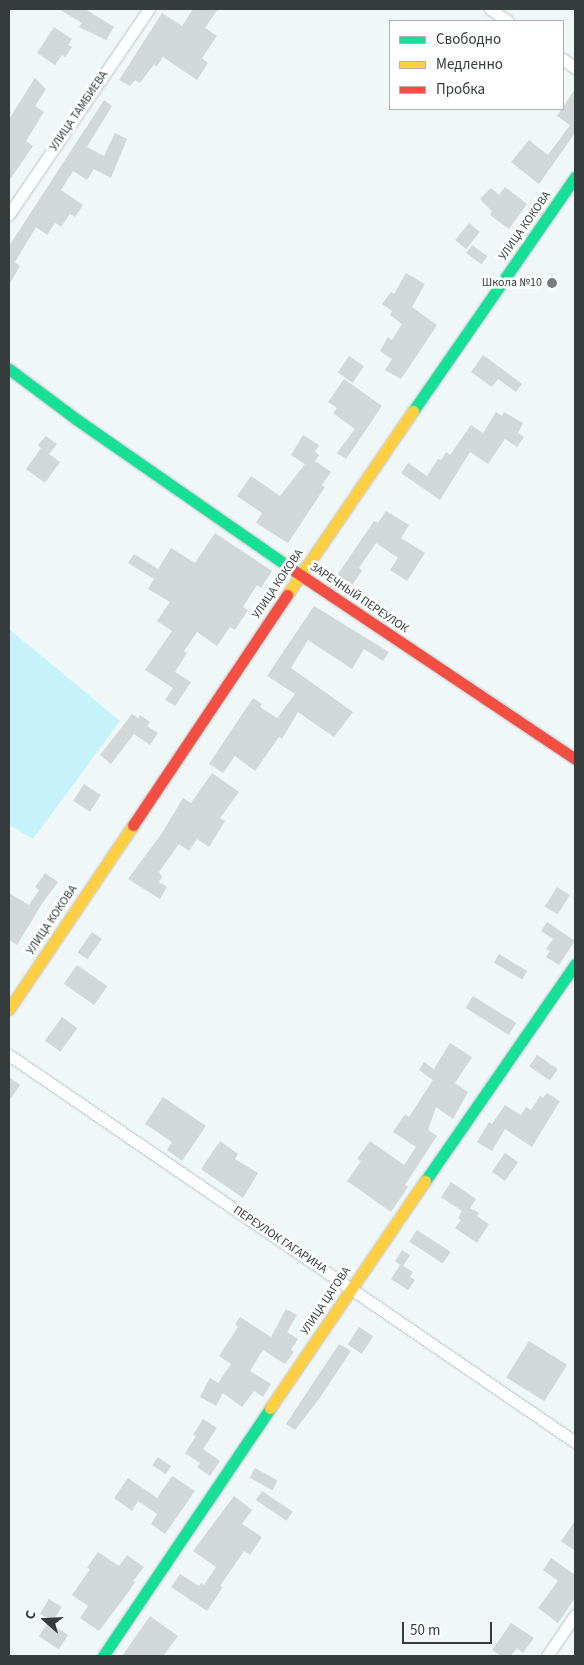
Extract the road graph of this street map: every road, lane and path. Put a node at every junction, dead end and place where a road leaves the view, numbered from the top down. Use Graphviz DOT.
graph roads {
  1 [pos="149,9"];
  2 [pos="490,9"];
  3 [pos="506,20"];
  4 [pos="564,60"];
  5 [pos="575,68"];
  6 [pos="575,177"];
  7 [pos="9,214"];
  8 [pos="9,369"];
  9 [pos="300,575"];
  10 [pos="575,759"];
  11 [pos="575,964"];
  12 [pos="9,1010"];
  13 [pos="9,1055"];
  14 [pos="351,1288"];
  15 [pos="575,1442"];
  16 [pos="575,1615"];
  17 [pos="103,1656"];
  18 [pos="547,1656"];
  1 -- 7 [label="street, УЛИЦА ТАМБИЕВА"];
  2 -- 3 [label="street"];
  4 -- 5 [label="street"];
  6 -- 9 [label="street, УЛИЦА КОКОВА"];
  8 -- 9 [label="street, ЗАРЕЧНЫЙ ПЕРЕУЛОК"];
  9 -- 10 [label="street, ЗАРЕЧНЫЙ ПЕРЕУЛОК"];
  9 -- 12 [label="street, УЛИЦА КОКОВА"];
  11 -- 14 [label="street, УЛИЦА ЦАГОВА"];
  13 -- 14 [label="street, ПЕРЕУЛОК ГАГАРИНА"];
  14 -- 15 [label="street, ПЕРЕУЛОК ГАГАРИНА"];
  14 -- 17 [label="street, УЛИЦА ЦАГОВА"];
  16 -- 18 [label="street"];
}
